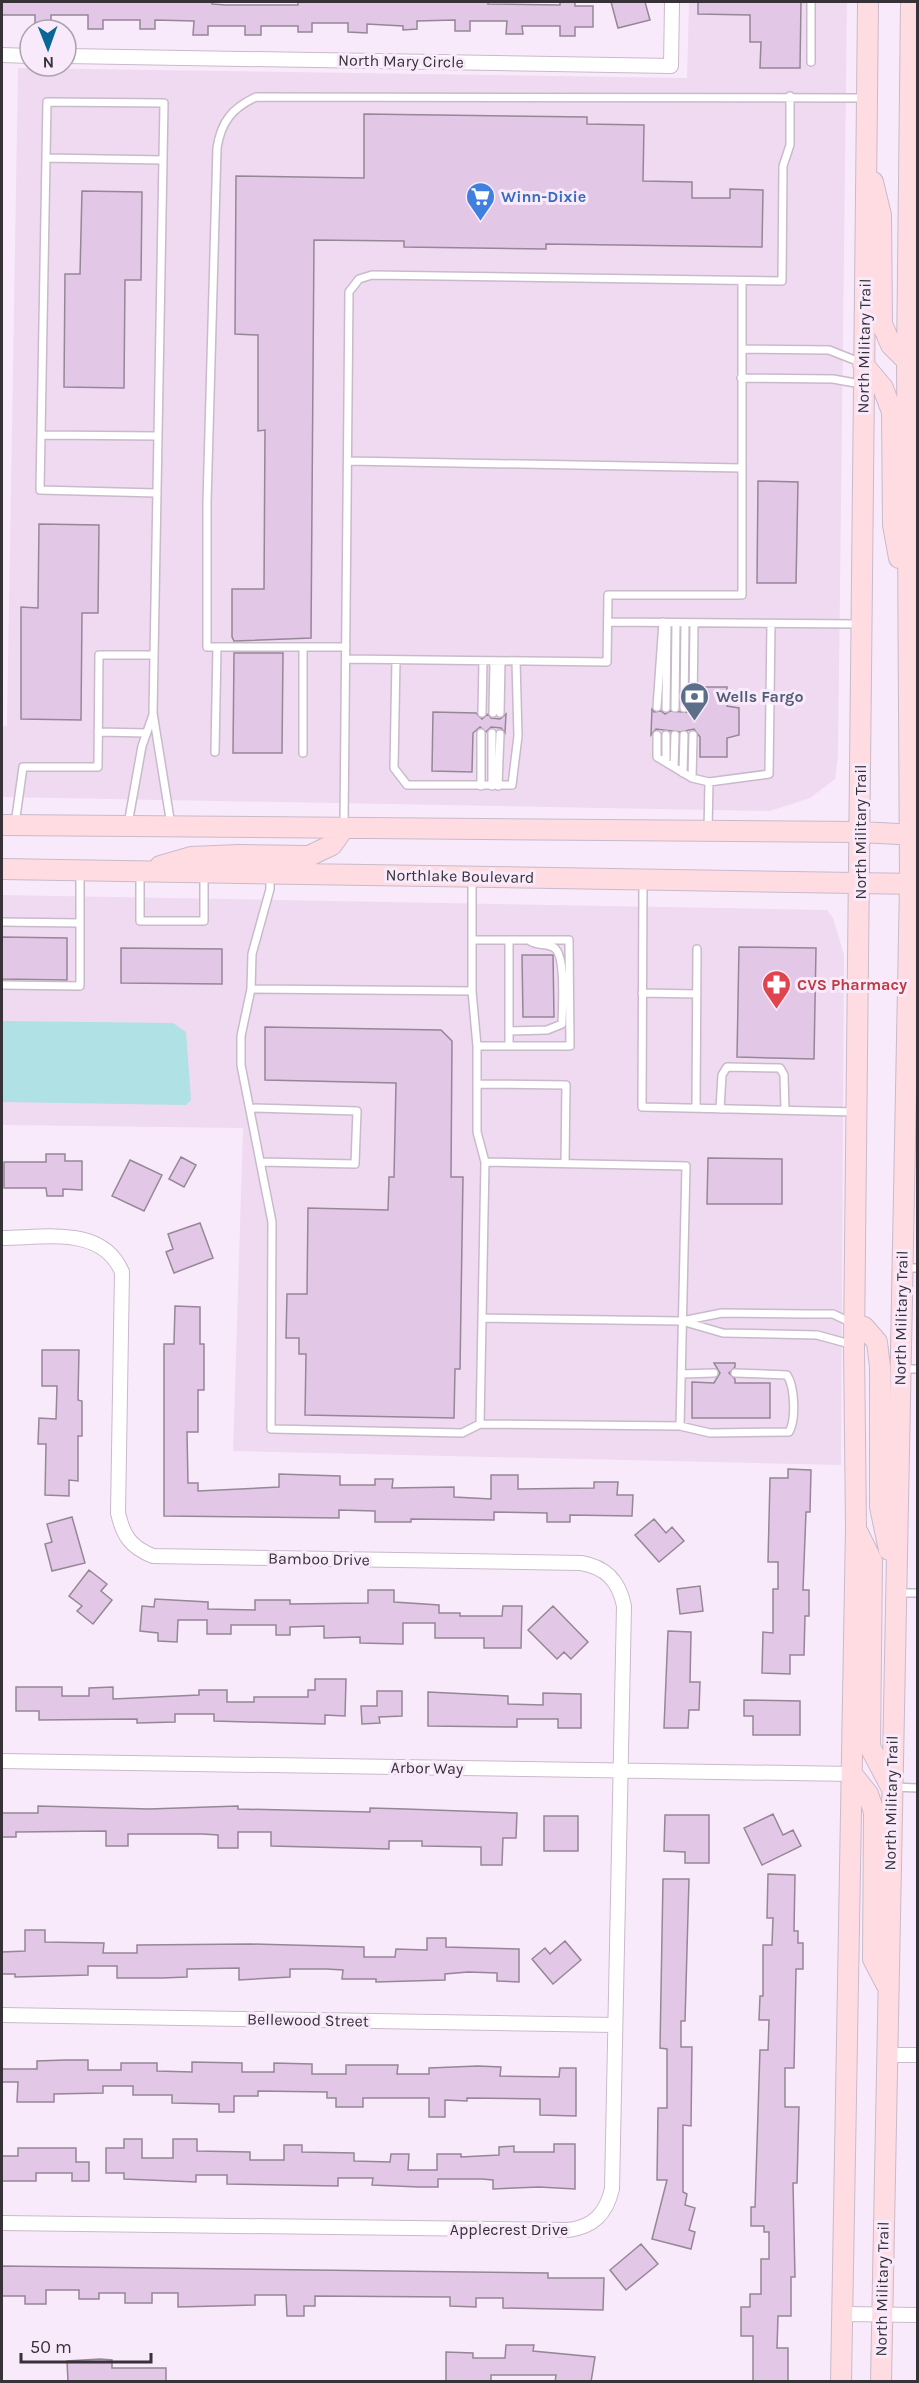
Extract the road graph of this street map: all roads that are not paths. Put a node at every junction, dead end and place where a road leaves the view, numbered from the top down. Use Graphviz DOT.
graph roads {
  1 [pos="672,2"];
  2 [pos="811,2"];
  3 [pos="868,2"];
  4 [pos="910,2"];
  5 [pos="2,55"];
  6 [pos="18,56"];
  7 [pos="78,56"];
  8 [pos="811,62"];
  9 [pos="790,96"];
  10 [pos="867,98"];
  11 [pos="866,141"];
  12 [pos="46,158"];
  13 [pos="163,160"];
  14 [pos="742,280"];
  15 [pos="742,349"];
  16 [pos="912,358"];
  17 [pos="863,364"];
  18 [pos="741,378"];
  19 [pos="863,384"];
  20 [pos="42,435"];
  21 [pos="157,436"];
  22 [pos="348,461"];
  23 [pos="742,468"];
  24 [pos="156,493"];
  25 [pos="908,602"];
  26 [pos="608,622"];
  27 [pos="665,623"];
  28 [pos="676,623"];
  29 [pos="685,623"];
  30 [pos="694,623"];
  31 [pos="771,624"];
  32 [pos="862,624"];
  33 [pos="217,647"];
  34 [pos="303,647"];
  35 [pos="346,647"];
  36 [pos="154,655"];
  37 [pos="346,659"];
  38 [pos="396,660"];
  39 [pos="483,661"];
  40 [pos="497,661"];
  41 [pos="516,661"];
  42 [pos="913,670"];
  43 [pos="657,707"];
  44 [pos="666,708"];
  45 [pos="675,708"];
  46 [pos="684,708"];
  47 [pos="693,708"];
  48 [pos="153,712"];
  49 [pos="482,713"];
  50 [pos="497,713"];
  51 [pos="98,732"];
  52 [pos="914,732"];
  53 [pos="146,733"];
  54 [pos="481,733"];
  55 [pos="496,734"];
  56 [pos="657,735"];
  57 [pos="666,735"];
  58 [pos="675,735"];
  59 [pos="684,735"];
  60 [pos="693,735"];
  61 [pos="215,752"];
  62 [pos="303,753"];
  63 [pos="666,762"];
  64 [pos="675,767"];
  65 [pos="683,772"];
  66 [pos="692,778"];
  67 [pos="709,782"];
  68 [pos="481,786"];
  69 [pos="495,786"];
  70 [pos="8,825"];
  71 [pos="128,826"];
  72 [pos="172,826"];
  73 [pos="344,828"];
  74 [pos="708,831"];
  75 [pos="860,832"];
  76 [pos="914,835"];
  77 [pos="2,869"];
  78 [pos="80,871"];
  79 [pos="140,872"];
  80 [pos="204,873"];
  81 [pos="270,874"];
  82 [pos="472,876"];
  83 [pos="644,879"];
  84 [pos="860,882"];
  85 [pos="914,884"];
  86 [pos="2,922"];
  87 [pos="80,923"];
  88 [pos="472,940"];
  89 [pos="509,940"];
  90 [pos="529,940"];
  91 [pos="697,949"];
  92 [pos="2,985"];
  93 [pos="251,989"];
  94 [pos="472,991"];
  95 [pos="642,993"];
  96 [pos="697,994"];
  97 [pos="913,1010"];
  98 [pos="508,1031"];
  99 [pos="477,1046"];
  100 [pos="508,1046"];
  101 [pos="477,1084"];
  102 [pos="250,1108"];
  103 [pos="696,1108"];
  104 [pos="720,1109"];
  105 [pos="785,1110"];
  106 [pos="856,1112"];
  107 [pos="261,1162"];
  108 [pos="485,1162"];
  109 [pos="565,1163"];
  110 [pos="2,1238"];
  111 [pos="910,1268"];
  112 [pos="482,1318"];
  113 [pos="682,1321"];
  114 [pos="854,1324"];
  115 [pos="854,1345"];
  116 [pos="909,1369"];
  117 [pos="714,1373"];
  118 [pos="735,1373"];
  119 [pos="681,1374"];
  120 [pos="480,1424"];
  121 [pos="680,1426"];
  122 [pos="856,1527"];
  123 [pos="896,1572"];
  124 [pos="895,1593"];
  125 [pos="918,1593"];
  126 [pos="2,1761"];
  127 [pos="620,1770"];
  128 [pos="852,1774"];
  129 [pos="891,1787"];
  130 [pos="918,1788"];
  131 [pos="887,1986"];
  132 [pos="2,2015"];
  133 [pos="615,2025"];
  134 [pos="886,2055"];
  135 [pos="918,2055"];
  136 [pos="2,2223"];
  137 [pos="842,2314"];
  138 [pos="882,2315"];
  139 [pos="918,2316"];
  140 [pos="841,2382"];
  141 [pos="881,2382"];
  1 -- 7 [label="street, North Mary Circle"];
  2 -- 8 [label="lane"];
  3 -- 10 [label="main road, North Military Trail"];
  4 -- 16 [label="main road, North Military Trail"];
  5 -- 6 [label="street"];
  9 -- 10 [label="lane"];
  9 -- 14 [label="lane"];
  9 -- 33 [label="lane"];
  10 -- 11 [label="main road, North Military Trail"];
  11 -- 16 [label="main road"];
  11 -- 17 [label="main road, North Military Trail"];
  12 -- 13 [label="lane"];
  12 -- 13 [label="lane"];
  12 -- 20 [label="lane"];
  13 -- 21 [label="lane"];
  14 -- 15 [label="lane"];
  14 -- 22 [label="lane"];
  15 -- 17 [label="lane"];
  15 -- 18 [label="lane"];
  16 -- 25 [label="main road, North Military Trail"];
  17 -- 19 [label="main road, North Military Trail"];
  17 -- 25 [label="main road"];
  18 -- 19 [label="lane"];
  18 -- 23 [label="lane"];
  19 -- 32 [label="main road, North Military Trail"];
  20 -- 21 [label="lane"];
  20 -- 24 [label="lane"];
  21 -- 24 [label="lane"];
  22 -- 23 [label="lane"];
  22 -- 35 [label="lane"];
  23 -- 26 [label="lane"];
  24 -- 36 [label="lane"];
  25 -- 42 [label="main road, North Military Trail"];
  26 -- 27 [label="lane"];
  26 -- 41 [label="lane"];
  27 -- 28 [label="lane"];
  27 -- 43 [label="lane"];
  27 -- 44 [label="lane"];
  28 -- 29 [label="lane"];
  28 -- 45 [label="lane"];
  29 -- 30 [label="lane"];
  29 -- 46 [label="lane"];
  30 -- 31 [label="lane"];
  30 -- 47 [label="lane"];
  31 -- 32 [label="lane"];
  31 -- 67 [label="lane"];
  32 -- 75 [label="main road, North Military Trail"];
  33 -- 34 [label="lane"];
  33 -- 61 [label="lane"];
  34 -- 35 [label="lane"];
  34 -- 62 [label="lane"];
  35 -- 37 [label="lane"];
  36 -- 48 [label="lane"];
  36 -- 51 [label="lane"];
  37 -- 38 [label="lane"];
  37 -- 73 [label="lane"];
  38 -- 39 [label="lane"];
  38 -- 68 [label="lane"];
  39 -- 40 [label="lane"];
  39 -- 49 [label="lane"];
  40 -- 41 [label="lane"];
  40 -- 50 [label="lane"];
  41 -- 69 [label="lane"];
  42 -- 52 [label="main road, North Military Trail"];
  48 -- 53 [label="lane"];
  48 -- 72 [label="lane"];
  51 -- 53 [label="lane"];
  51 -- 70 [label="lane"];
  52 -- 76 [label="main road, North Military Trail"];
  53 -- 71 [label="lane"];
  54 -- 68 [label="lane"];
  55 -- 69 [label="lane"];
  56 -- 63 [label="lane"];
  57 -- 63 [label="lane"];
  58 -- 64 [label="lane"];
  59 -- 65 [label="lane"];
  60 -- 66 [label="lane"];
  63 -- 64 [label="lane"];
  64 -- 65 [label="lane"];
  65 -- 66 [label="lane"];
  66 -- 67 [label="lane"];
  67 -- 74 [label="lane"];
  68 -- 69 [label="lane"];
  70 -- 71 [label="main road"];
  71 -- 72 [label="main road"];
  72 -- 73 [label="main road"];
  73 -- 74 [label="main road"];
  73 -- 79 [label="main road"];
  74 -- 75 [label="main road"];
  75 -- 76 [label="main road"];
  75 -- 84 [label="main road, North Military Trail"];
  76 -- 85 [label="main road, North Military Trail"];
  77 -- 78 [label="main road, Northlake Boulevard"];
  78 -- 79 [label="main road, Northlake Boulevard"];
  78 -- 87 [label="lane"];
  79 -- 80 [label="main road, Northlake Boulevard"];
  79 -- 80 [label="lane"];
  80 -- 81 [label="main road, Northlake Boulevard"];
  81 -- 82 [label="main road, Northlake Boulevard"];
  81 -- 93 [label="lane"];
  82 -- 83 [label="main road, Northlake Boulevard"];
  82 -- 88 [label="lane"];
  83 -- 84 [label="main road, Northlake Boulevard"];
  83 -- 95 [label="lane"];
  84 -- 85 [label="main road, Northlake Boulevard"];
  84 -- 106 [label="main road, North Military Trail"];
  85 -- 97 [label="main road, North Military Trail"];
  86 -- 87 [label="lane"];
  87 -- 92 [label="lane"];
  88 -- 89 [label="lane"];
  88 -- 94 [label="lane"];
  89 -- 90 [label="lane"];
  89 -- 98 [label="lane"];
  90 -- 98 [label="lane"];
  90 -- 100 [label="lane"];
  91 -- 96 [label="lane"];
  93 -- 94 [label="lane"];
  93 -- 102 [label="lane"];
  94 -- 99 [label="lane"];
  95 -- 96 [label="lane"];
  95 -- 103 [label="lane"];
  96 -- 103 [label="lane"];
  97 -- 111 [label="main road, North Military Trail"];
  98 -- 100 [label="lane"];
  99 -- 100 [label="lane"];
  99 -- 101 [label="lane"];
  101 -- 108 [label="lane"];
  101 -- 109 [label="lane"];
  102 -- 107 [label="lane"];
  102 -- 107 [label="lane"];
  103 -- 104 [label="lane"];
  104 -- 105 [label="lane"];
  104 -- 105 [label="lane"];
  105 -- 106 [label="lane"];
  106 -- 114 [label="main road, North Military Trail"];
  107 -- 120 [label="lane"];
  108 -- 109 [label="lane"];
  108 -- 112 [label="lane"];
  109 -- 113 [label="lane"];
  110 -- 127 [label="street, Bamboo Drive"];
  111 -- 116 [label="main road, North Military Trail"];
  112 -- 113 [label="lane"];
  112 -- 120 [label="lane"];
  113 -- 114 [label="lane"];
  113 -- 115 [label="lane"];
  113 -- 119 [label="lane"];
  114 -- 115 [label="main road, North Military Trail"];
  114 -- 123 [label="main road"];
  115 -- 122 [label="main road, North Military Trail"];
  116 -- 123 [label="main road, North Military Trail"];
  117 -- 119 [label="lane"];
  118 -- 121 [label="lane"];
  119 -- 121 [label="lane"];
  120 -- 121 [label="lane"];
  122 -- 128 [label="main road, North Military Trail"];
  122 -- 129 [label="main road"];
  123 -- 124 [label="main road, North Military Trail"];
  124 -- 125 [label="lane"];
  124 -- 129 [label="main road, North Military Trail"];
  126 -- 127 [label="street, Arbor Way"];
  127 -- 128 [label="street, Arbor Way"];
  127 -- 133 [label="street, Applecrest Drive"];
  128 -- 131 [label="main road"];
  128 -- 137 [label="main road, North Military Trail"];
  129 -- 130 [label="lane"];
  129 -- 131 [label="main road, North Military Trail"];
  131 -- 134 [label="main road, North Military Trail"];
  132 -- 133 [label="street, Bellewood Street"];
  133 -- 136 [label="street, Applecrest Drive"];
  134 -- 135 [label="street"];
  134 -- 138 [label="main road, North Military Trail"];
  137 -- 138 [label="street"];
  137 -- 140 [label="main road, North Military Trail"];
  138 -- 139 [label="street"];
  138 -- 141 [label="main road, North Military Trail"];
}
